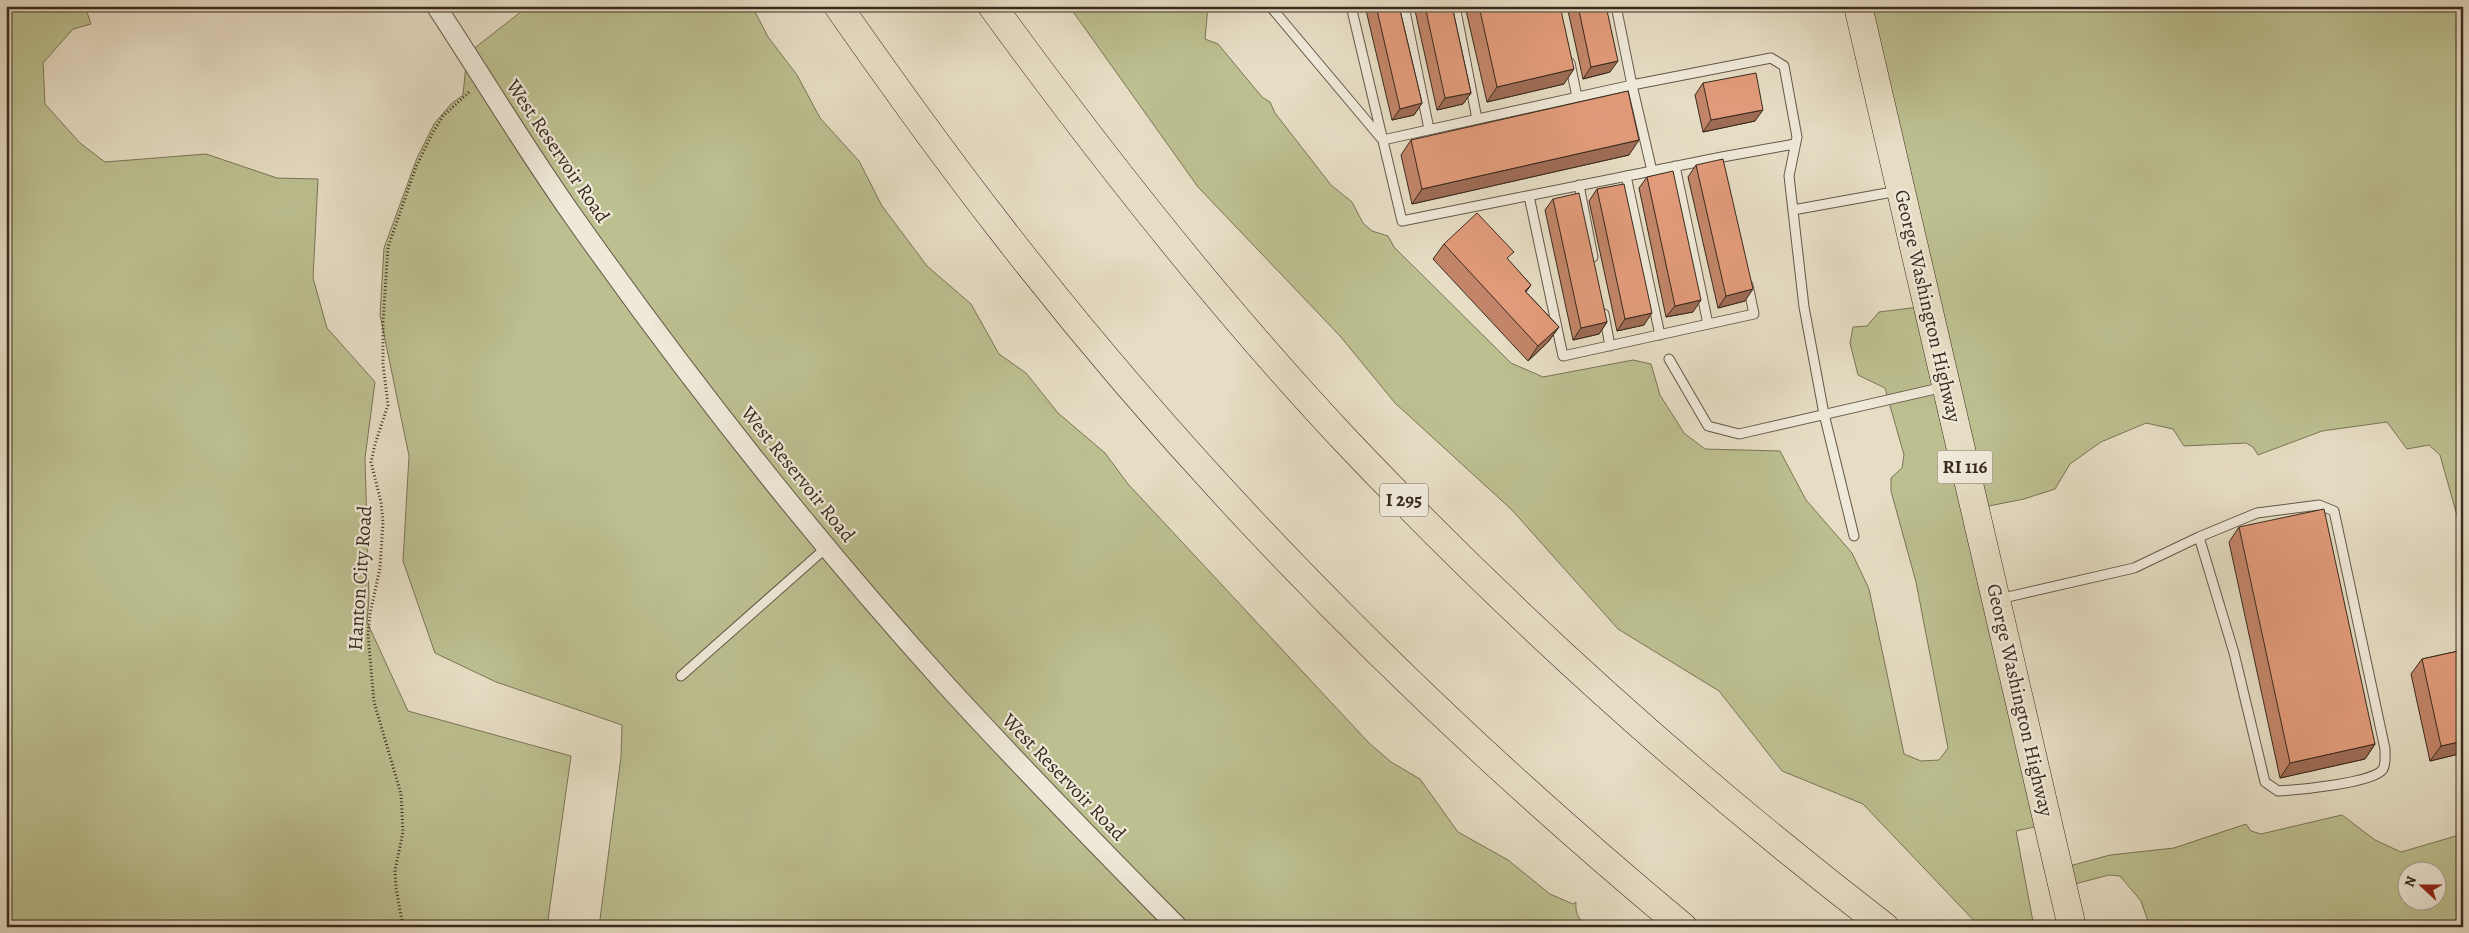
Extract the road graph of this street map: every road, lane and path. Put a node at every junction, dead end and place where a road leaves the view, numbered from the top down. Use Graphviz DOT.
graph roads {
  1 [pos="436,6"];
  2 [pos="838,6"];
  3 [pos="992,6"];
  4 [pos="1270,6"];
  5 [pos="1351,6"];
  6 [pos="1404,6"];
  7 [pos="1455,6"];
  8 [pos="1616,6"];
  9 [pos="1858,6"];
  10 [pos="1567,52"];
  11 [pos="1632,84"];
  12 [pos="487,85"];
  13 [pos="1577,97"];
  14 [pos="1477,119"];
  15 [pos="1429,130"];
  16 [pos="1383,140"];
  17 [pos="1795,144"];
  18 [pos="1675,166"];
  19 [pos="1652,171"];
  20 [pos="1626,176"];
  21 [pos="1579,185"];
  22 [pos="1902,190"];
  23 [pos="1529,196"];
  24 [pos="1793,210"];
  25 [pos="1595,270"];
  26 [pos="1746,277"];
  27 [pos="1602,308"];
  28 [pos="1708,324"];
  29 [pos="1660,335"];
  30 [pos="1610,346"];
  31 [pos="1669,359"];
  32 [pos="1946,386"];
  33 [pos="1824,414"];
  34 [pos="1854,536"];
  35 [pos="2200,537"];
  36 [pos="828,546"];
  37 [pos="1996,599"];
  38 [pos="681,676"];
  39 [pos="403,927"];
  40 [pos="1178,927"];
  41 [pos="1683,927"];
  42 [pos="1885,927"];
  43 [pos="2072,927"];
  1 -- 12 [label="street, West Reservoir Road"];
  2 -- 41 [label="main road"];
  3 -- 42 [label="main road, I 295"];
  4 -- 16 [label="lane"];
  5 -- 16 [label="lane"];
  6 -- 15 [label="lane"];
  7 -- 14 [label="lane"];
  8 -- 11 [label="lane"];
  9 -- 22 [label="main road, George Washington Highway / RI 116"];
  10 -- 13 [label="lane"];
  11 -- 13 [label="lane"];
  11 -- 17 [label="lane"];
  11 -- 19 [label="lane"];
  12 -- 36 [label="street, West Reservoir Road"];
  12 -- 39 [label="path, Hanton City Road"];
  13 -- 14 [label="lane"];
  14 -- 15 [label="lane"];
  15 -- 16 [label="lane"];
  16 -- 23 [label="lane"];
  17 -- 18 [label="lane"];
  17 -- 24 [label="lane"];
  18 -- 19 [label="lane"];
  18 -- 28 [label="lane"];
  19 -- 20 [label="lane"];
  20 -- 21 [label="lane"];
  20 -- 29 [label="lane"];
  21 -- 23 [label="lane"];
  21 -- 25 [label="lane"];
  22 -- 24 [label="lane"];
  22 -- 32 [label="main road, George Washington Highway / RI 116"];
  23 -- 30 [label="lane"];
  24 -- 33 [label="lane"];
  26 -- 28 [label="lane"];
  27 -- 30 [label="lane"];
  28 -- 29 [label="lane"];
  29 -- 30 [label="lane"];
  31 -- 33 [label="lane"];
  32 -- 33 [label="lane"];
  32 -- 37 [label="main road, George Washington Highway / RI 116"];
  33 -- 34 [label="lane"];
  35 -- 35 [label="lane"];
  35 -- 37 [label="lane"];
  36 -- 38 [label="lane"];
  36 -- 40 [label="street, West Reservoir Road"];
  37 -- 43 [label="main road, George Washington Highway / RI 116"];
}
